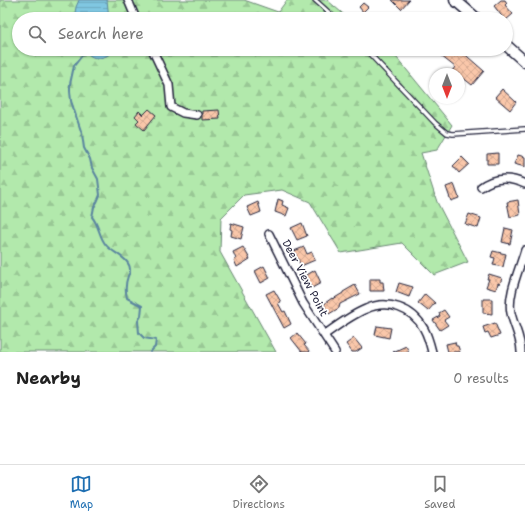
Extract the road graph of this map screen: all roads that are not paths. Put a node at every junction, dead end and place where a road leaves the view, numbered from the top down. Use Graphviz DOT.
graph roads {
  1 [pos="128,0"];
  2 [pos="315,0"];
  3 [pos="455,0"];
  4 [pos="133,12"];
  5 [pos="328,12"];
  6 [pos="469,12"];
  7 [pos="513,51"];
  8 [pos="155,56"];
  9 [pos="372,56"];
  10 [pos="525,62"];
  11 [pos="197,115"];
  12 [pos="525,129"];
  13 [pos="525,184"];
  14 [pos="480,187"];
  15 [pos="269,234"];
  16 [pos="525,250"];
  17 [pos="324,335"];
  18 [pos="335,352"];
  19 [pos="432,352"];
  20 [pos="521,352"];
  1 -- 4 [label="street"];
  2 -- 5 [label="lane"];
  3 -- 6 [label="street"];
  7 -- 10 [label="street"];
  8 -- 11 [label="street"];
  9 -- 12 [label="lane"];
  13 -- 14 [label="street"];
  15 -- 17 [label="street, Deer View Point"];
  16 -- 20 [label="street"];
  17 -- 18 [label="street, Deer View Point"];
  17 -- 19 [label="street"];
}
